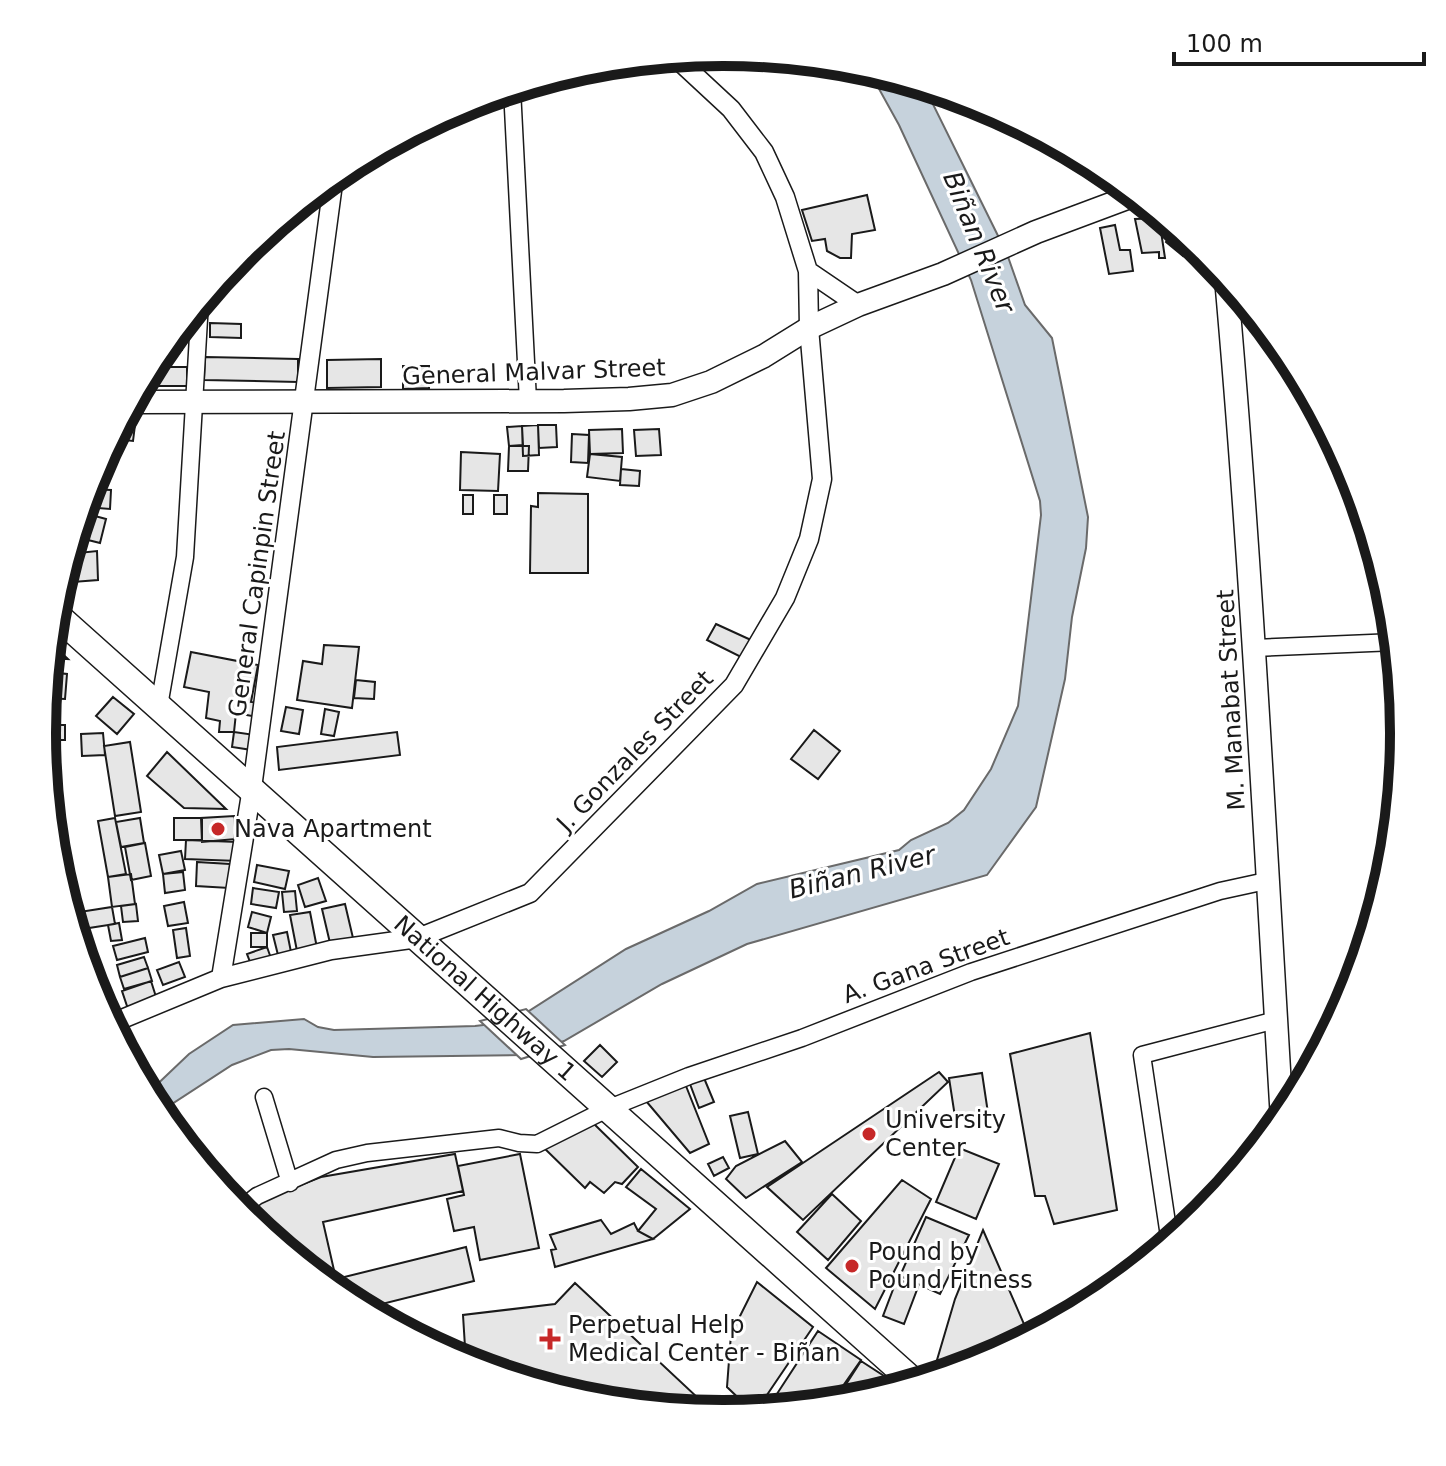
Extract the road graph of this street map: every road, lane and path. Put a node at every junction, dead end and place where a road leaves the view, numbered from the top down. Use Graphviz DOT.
graph roads {
  1 [pos="686,67"];
  2 [pos="513,100"];
  3 [pos="332,193"];
  4 [pos="1123,200"];
  5 [pos="808,271"];
  6 [pos="1231,302"];
  7 [pos="858,305"];
  8 [pos="199,321"];
  9 [pos="809,328"];
  10 [pos="528,401"];
  11 [pos="143,402"];
  12 [pos="195,402"];
  13 [pos="304,403"];
  14 [pos="66,623"];
  15 [pos="1383,642"];
  16 [pos="1255,648"];
  17 [pos="159,706"];
  18 [pos="252,788"];
  19 [pos="1266,881"];
  20 [pos="418,938"];
  21 [pos="221,978"];
  22 [pos="121,1019"];
  23 [pos="1276,1020"];
  24 [pos="264,1097"];
  25 [pos="1281,1100"];
  26 [pos="607,1109"];
  27 [pos="290,1183"];
  28 [pos="249,1203"];
  29 [pos="1168,1229"];
  30 [pos="905,1374"];
  1 -- 5 [label="street, J. Gonzales Street"];
  2 -- 10 [label="street"];
  3 -- 13 [label="street, General Capinpin Street"];
  4 -- 7 [label="main road, General Malvar Street"];
  5 -- 7 [label="street"];
  5 -- 9 [label="street, J. Gonzales Street"];
  6 -- 16 [label="main road, M. Manabat Street"];
  7 -- 9 [label="main road, General Malvar Street"];
  8 -- 12 [label="street"];
  9 -- 10 [label="main road, General Malvar Street"];
  9 -- 20 [label="street, J. Gonzales Street"];
  10 -- 13 [label="main road, General Malvar Street"];
  11 -- 12 [label="main road, General Malvar Street"];
  12 -- 13 [label="main road, General Malvar Street"];
  12 -- 17 [label="street"];
  13 -- 18 [label="street, General Capinpin Street"];
  14 -- 17 [label="highway, National Highway 1"];
  15 -- 16 [label="street"];
  16 -- 19 [label="main road, M. Manabat Street"];
  17 -- 18 [label="highway, National Highway 1"];
  18 -- 20 [label="highway, National Highway 1"];
  18 -- 21 [label="street, General Capinpin Street"];
  19 -- 23 [label="main road, M. Manabat Street"];
  19 -- 26 [label="street, A. Gana Street"];
  20 -- 21 [label="street, J. Gonzales Street"];
  20 -- 26 [label="highway, National Highway 1"];
  21 -- 22 [label="street, J. Gonzales Street"];
  23 -- 25 [label="main road, M. Manabat Street"];
  23 -- 29 [label="street"];
  24 -- 27 [label="street"];
  26 -- 27 [label="street, A. Gana Street"];
  26 -- 30 [label="highway, National Highway 1"];
  27 -- 28 [label="street, A. Gana Street"];
}
